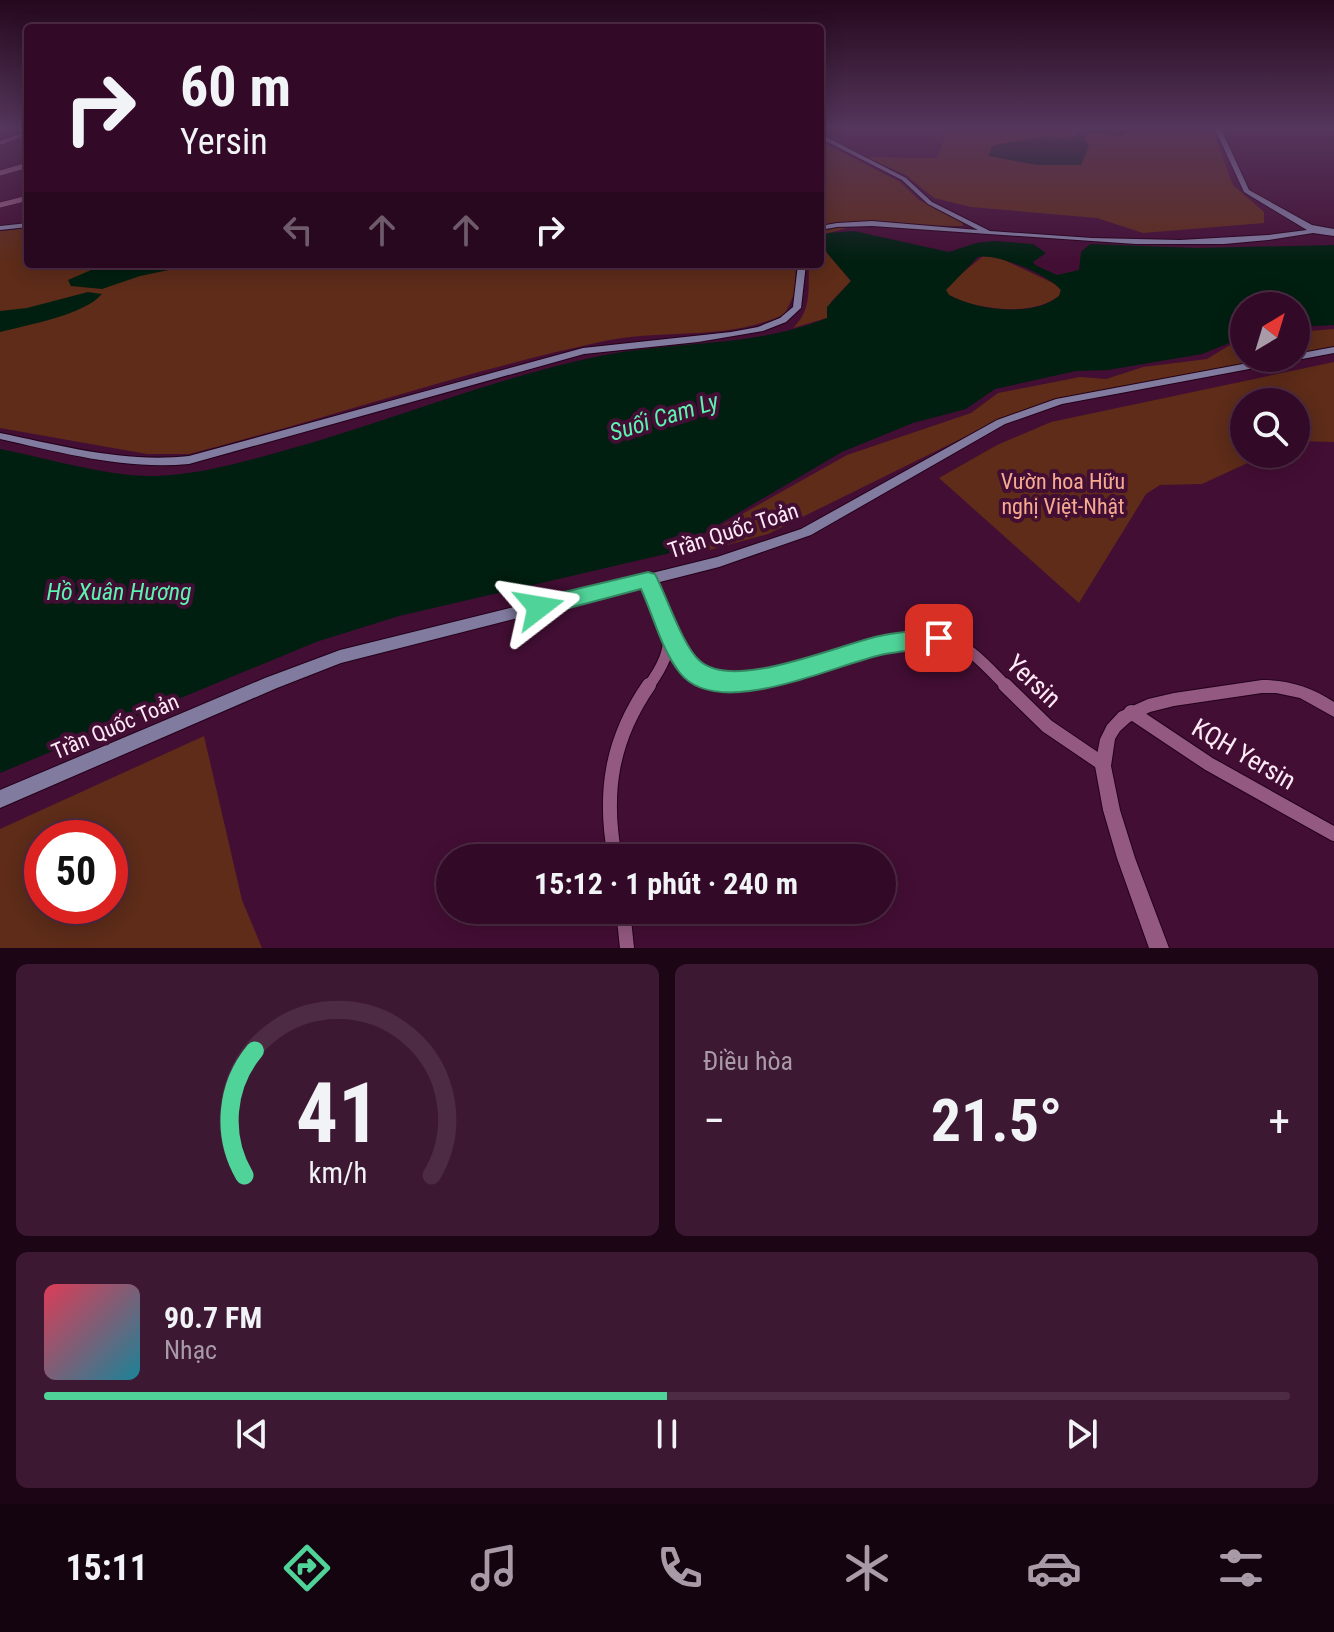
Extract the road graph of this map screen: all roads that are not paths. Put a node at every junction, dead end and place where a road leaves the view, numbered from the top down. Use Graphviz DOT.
graph roads {
  1 [pos="893,173"];
  2 [pos="1238,173"];
  3 [pos="24,199"];
  4 [pos="0,205"];
  5 [pos="24,225"];
  6 [pos="0,228"];
  7 [pos="824,228"];
  8 [pos="1311,229"];
  9 [pos="1333,231"];
  10 [pos="989,233"];
  11 [pos="802,268"];
  12 [pos="1334,350"];
  13 [pos="1310,355"];
  14 [pos="1230,370"];
  15 [pos="0,436"];
  16 [pos="648,580"];
  17 [pos="670,636"];
  18 [pos="1334,710"];
  19 [pos="1131,712"];
  20 [pos="1103,764"];
  21 [pos="0,799"];
  22 [pos="1334,834"];
  23 [pos="613,844"];
  24 [pos="624,924"];
  25 [pos="627,948"];
  26 [pos="1159,948"];
  1 -- 10 [label="main road"];
  2 -- 8 [label="main road"];
  3 -- 4 [label="street"];
  5 -- 6 [label="main road"];
  7 -- 10 [label="main road"];
  8 -- 9 [label="main road"];
  8 -- 10 [label="main road"];
  11 -- 15 [label="main road"];
  12 -- 13 [label="main road, Trần Quốc Toản"];
  14 -- 16 [label="main road, Trần Quốc Toản"];
  16 -- 17 [label="street, Yersin"];
  16 -- 21 [label="main road, Trần Quốc Toản"];
  17 -- 20 [label="street, Yersin"];
  17 -- 23 [label="street"];
  18 -- 19 [label="street"];
  19 -- 20 [label="street"];
  19 -- 22 [label="street, KQH Yersin"];
  20 -- 26 [label="street"];
  24 -- 25 [label="street"];
}
